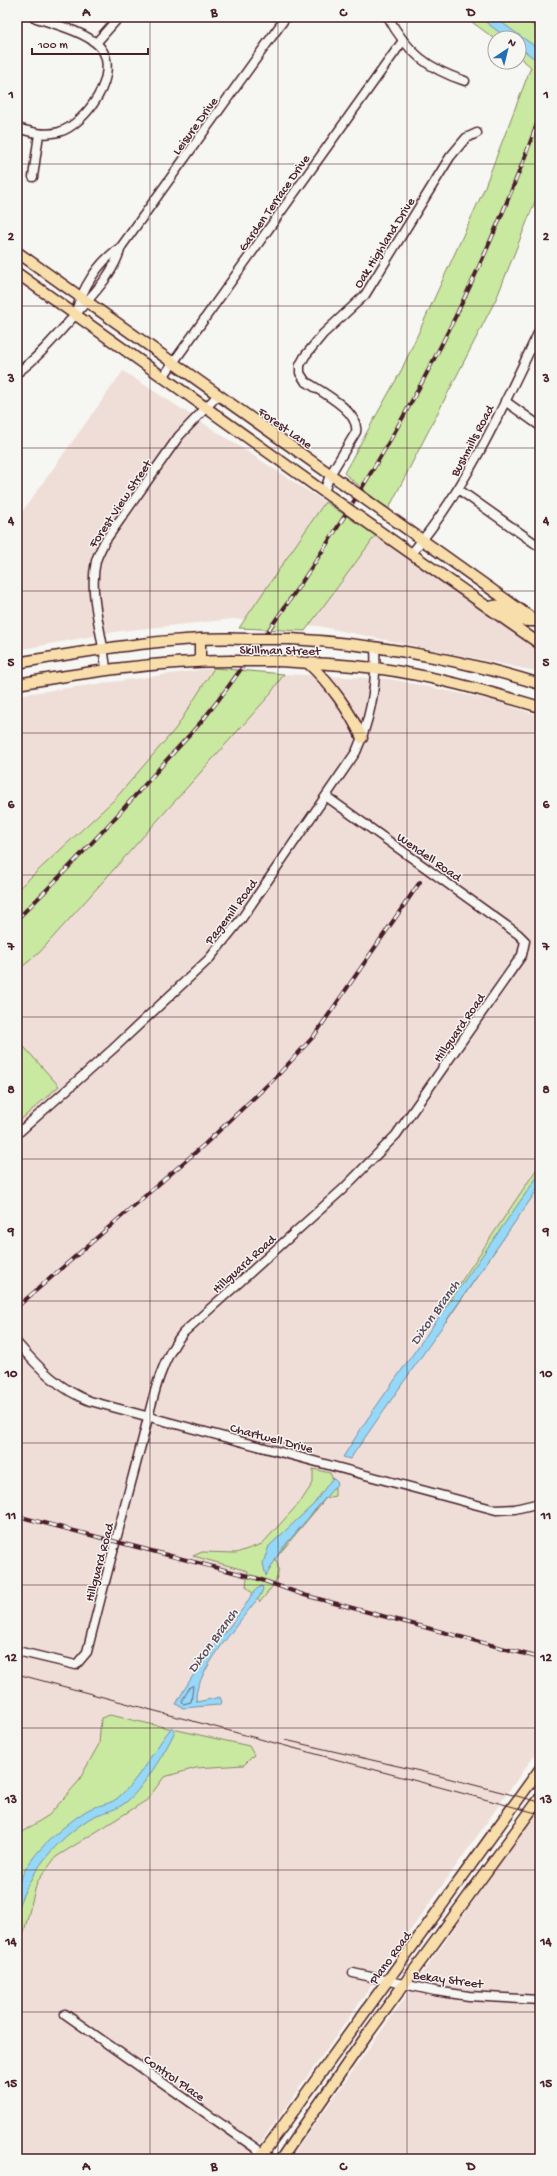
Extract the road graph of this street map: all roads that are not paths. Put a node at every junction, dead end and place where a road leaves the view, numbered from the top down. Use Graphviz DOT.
graph roads {
  1 [pos="33,17"];
  2 [pos="119,17"];
  3 [pos="286,17"];
  4 [pos="388,17"];
  5 [pos="402,42"];
  6 [pos="96,43"];
  7 [pos="465,81"];
  8 [pos="17,128"];
  9 [pos="478,133"];
  10 [pos="39,134"];
  11 [pos="33,177"];
  12 [pos="17,252"];
  13 [pos="17,273"];
  14 [pos="84,299"];
  15 [pos="75,315"];
  16 [pos="540,329"];
  17 [pos="173,364"];
  18 [pos="17,373"];
  19 [pos="163,377"];
  20 [pos="218,395"];
  21 [pos="505,401"];
  22 [pos="206,408"];
  23 [pos="540,426"];
  24 [pos="330,475"];
  25 [pos="458,489"];
  26 [pos="327,494"];
  27 [pos="422,540"];
  28 [pos="540,548"];
  29 [pos="411,554"];
  30 [pos="489,608"];
  31 [pos="538,623"];
  32 [pos="200,639"];
  33 [pos="540,644"];
  34 [pos="104,648"];
  35 [pos="375,648"];
  36 [pos="200,661"];
  37 [pos="17,663"];
  38 [pos="308,663"];
  39 [pos="376,668"];
  40 [pos="106,669"];
  41 [pos="17,684"];
  42 [pos="540,684"];
  43 [pos="540,707"];
  44 [pos="362,738"];
  45 [pos="326,797"];
  46 [pos="518,934"];
  47 [pos="17,1134"];
  48 [pos="17,1343"];
  49 [pos="149,1417"];
  50 [pos="540,1503"];
  51 [pos="17,1651"];
  52 [pos="540,1769"];
  53 [pos="540,1798"];
  54 [pos="353,1973"];
  55 [pos="388,1981"];
  56 [pos="404,1984"];
  57 [pos="540,2000"];
  58 [pos="65,2014"];
  59 [pos="265,2157"];
  60 [pos="281,2159"];
  1 -- 6 [label="street"];
  2 -- 6 [label="street"];
  3 -- 14 [label="street, Leisure Drive"];
  4 -- 5 [label="street"];
  5 -- 7 [label="street"];
  5 -- 17 [label="street, Garden Terrace Drive"];
  6 -- 10 [label="street"];
  8 -- 10 [label="street"];
  9 -- 24 [label="street, Oak Highland Drive"];
  10 -- 11 [label="street"];
  12 -- 14 [label="main road, Forest Lane"];
  13 -- 15 [label="main road"];
  14 -- 15 [label="street, Leisure Drive"];
  14 -- 17 [label="main road, Forest Lane"];
  15 -- 18 [label="street, Leisure Drive"];
  15 -- 19 [label="main road"];
  16 -- 21 [label="street, Bushmills Road"];
  17 -- 19 [label="street, Garden Terrace Drive"];
  17 -- 20 [label="main road, Forest Lane"];
  19 -- 22 [label="main road"];
  20 -- 22 [label="street, Forest View Street"];
  20 -- 24 [label="main road, Forest Lane"];
  21 -- 23 [label="street"];
  21 -- 25 [label="street, Bushmills Road"];
  22 -- 26 [label="main road"];
  22 -- 34 [label="street, Forest View Street"];
  24 -- 26 [label="street, Oak Highland Drive"];
  24 -- 27 [label="main road, Forest Lane, bridge"];
  25 -- 27 [label="street, Bushmills Road"];
  25 -- 28 [label="street"];
  26 -- 29 [label="main road, bridge"];
  27 -- 29 [label="street, Bushmills Road"];
  27 -- 31 [label="main road, Forest Lane"];
  29 -- 30 [label="main road"];
  30 -- 31 [label="main road"];
  30 -- 33 [label="main road"];
  32 -- 34 [label="main road, Skillman Street"];
  32 -- 35 [label="main road, Skillman Street, bridge"];
  32 -- 36 [label="main road"];
  34 -- 37 [label="main road, Skillman Street"];
  34 -- 40 [label="street, Forest View Street"];
  35 -- 39 [label="street, Pagemill Road"];
  35 -- 42 [label="main road, Skillman Street"];
  36 -- 38 [label="main road, Skillman Street, bridge"];
  36 -- 40 [label="main road, Skillman Street"];
  38 -- 39 [label="main road, Skillman Street"];
  38 -- 44 [label="main road"];
  39 -- 43 [label="main road, Skillman Street"];
  39 -- 44 [label="street, Pagemill Road"];
  40 -- 41 [label="main road, Skillman Street"];
  44 -- 45 [label="street, Pagemill Road"];
  45 -- 46 [label="street, Wendell Road"];
  45 -- 47 [label="street, Pagemill Road"];
  46 -- 49 [label="street, Hillguard Road"];
  48 -- 49 [label="street, Chartwell Drive"];
  49 -- 50 [label="street, Chartwell Drive"];
  49 -- 51 [label="street, Hillguard Road"];
  52 -- 55 [label="main road, Plano Road"];
  53 -- 56 [label="main road"];
  54 -- 55 [label="street, Bekay Street"];
  55 -- 56 [label="street, Bekay Street"];
  55 -- 59 [label="main road, Plano Road"];
  56 -- 57 [label="street, Bekay Street"];
  56 -- 60 [label="main road"];
  58 -- 59 [label="street, Control Place"];
}
